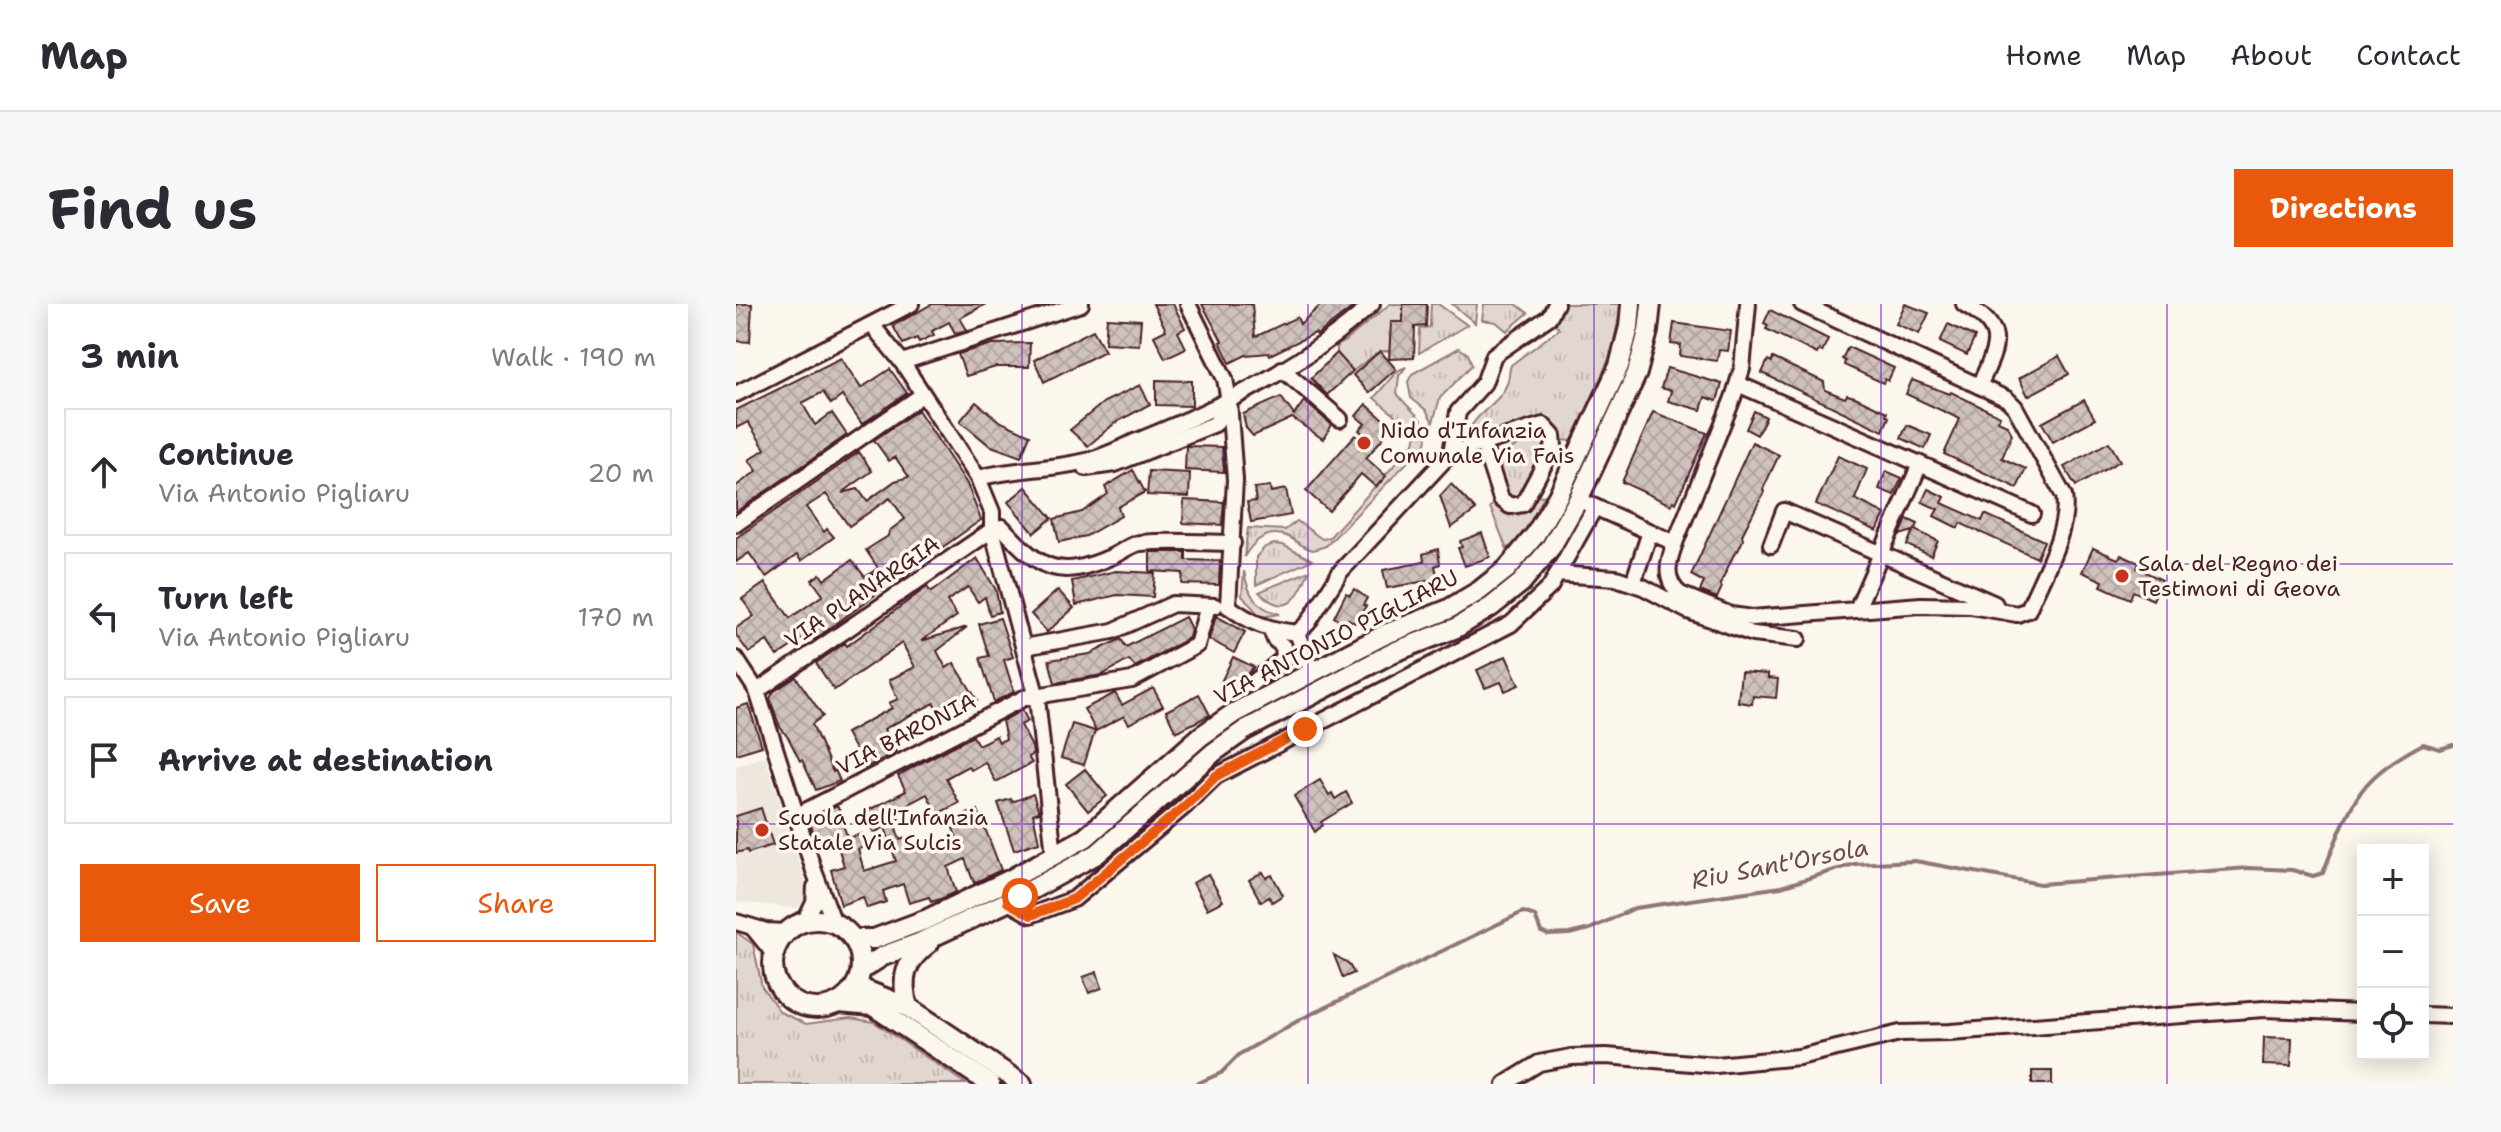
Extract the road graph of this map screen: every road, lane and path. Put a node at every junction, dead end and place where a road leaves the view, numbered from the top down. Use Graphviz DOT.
graph roads {
  1 [pos="911,304"];
  2 [pos="1081,304"];
  3 [pos="1188,304"];
  4 [pos="1372,304"];
  5 [pos="1556,304"];
  6 [pos="1631,304"];
  7 [pos="1651,304"];
  8 [pos="1748,304"];
  9 [pos="1802,304"];
  10 [pos="1964,304"];
  11 [pos="872,325"];
  12 [pos="902,362"];
  13 [pos="1282,369"];
  14 [pos="1738,384"];
  15 [pos="1979,386"];
  16 [pos="736,394"];
  17 [pos="922,395"];
  18 [pos="1229,401"];
  19 [pos="1340,419"];
  20 [pos="1483,444"];
  21 [pos="1451,453"];
  22 [pos="1920,464"];
  23 [pos="978,478"];
  24 [pos="1586,504"];
  25 [pos="2032,514"];
  26 [pos="736,524"];
  27 [pos="992,530"];
  28 [pos="1650,532"];
  29 [pos="1233,543"];
  30 [pos="1675,543"];
  31 [pos="1771,545"];
  32 [pos="1880,554"];
  33 [pos="1557,574"];
  34 [pos="1633,583"];
  35 [pos="1208,606"];
  36 [pos="1228,606"];
  37 [pos="1857,609"];
  38 [pos="2017,614"];
  39 [pos="1271,630"];
  40 [pos="1297,633"];
  41 [pos="1798,639"];
  42 [pos="1024,647"];
  43 [pos="736,659"];
  44 [pos="1312,672"];
  45 [pos="1250,685"];
  46 [pos="757,691"];
  47 [pos="1037,698"];
  48 [pos="796,816"];
  49 [pos="1054,855"];
  50 [pos="815,875"];
  51 [pos="1008,902"];
  52 [pos="805,921"];
  53 [pos="743,923"];
  54 [pos="834,923"];
  55 [pos="944,931"];
  56 [pos="786,932"];
  57 [pos="853,939"];
  58 [pos="773,957"];
  59 [pos="859,977"];
  60 [pos="838,1003"];
  61 [pos="2357,1013"];
  62 [pos="2429,1015"];
  63 [pos="911,1016"];
  64 [pos="2453,1016"];
  65 [pos="990,1084"];
  66 [pos="1022,1084"];
  67 [pos="1505,1084"];
  1 -- 11 [label="street"];
  2 -- 12 [label="street"];
  3 -- 18 [label="street"];
  4 -- 13 [label="street"];
  5 -- 21 [label="street"];
  6 -- 44 [label="main road, VIA ANTONIO PIGLIARU"];
  7 -- 24 [label="main road, VIA ANTONIO PIGLIARU"];
  8 -- 14 [label="street"];
  9 -- 15 [label="street"];
  10 -- 15 [label="street"];
  11 -- 12 [label="street"];
  11 -- 16 [label="street"];
  12 -- 17 [label="street"];
  13 -- 18 [label="street"];
  13 -- 19 [label="street"];
  14 -- 22 [label="street"];
  14 -- 30 [label="street"];
  15 -- 38 [label="street"];
  17 -- 23 [label="street"];
  17 -- 26 [label="street"];
  18 -- 23 [label="street"];
  18 -- 29 [label="street"];
  20 -- 20 [label="street"];
  20 -- 21 [label="street"];
  21 -- 40 [label="street"];
  22 -- 25 [label="street"];
  22 -- 32 [label="street"];
  23 -- 27 [label="street"];
  24 -- 28 [label="street"];
  24 -- 33 [label="street, VIA ANTONIO PIGLIARU"];
  24 -- 51 [label="main road, VIA ANTONIO PIGLIARU"];
  27 -- 29 [label="street"];
  27 -- 42 [label="street"];
  27 -- 46 [label="street, VIA PLANARGIA"];
  28 -- 30 [label="street"];
  28 -- 34 [label="street"];
  29 -- 36 [label="street"];
  30 -- 37 [label="street"];
  31 -- 32 [label="street"];
  32 -- 37 [label="street"];
  32 -- 38 [label="street"];
  33 -- 34 [label="street"];
  33 -- 51 [label="street, VIA ANTONIO PIGLIARU"];
  34 -- 41 [label="street"];
  35 -- 36 [label="street"];
  35 -- 42 [label="street"];
  35 -- 47 [label="street, VIA BARONIA"];
  36 -- 39 [label="street"];
  37 -- 38 [label="street"];
  39 -- 40 [label="street"];
  39 -- 45 [label="street"];
  40 -- 44 [label="street"];
  42 -- 47 [label="street"];
  43 -- 46 [label="street"];
  44 -- 49 [label="main road, VIA ANTONIO PIGLIARU"];
  46 -- 48 [label="street"];
  47 -- 48 [label="street, VIA BARONIA"];
  47 -- 49 [label="street"];
  48 -- 50 [label="street"];
  49 -- 57 [label="main road, VIA ANTONIO PIGLIARU"];
  50 -- 52 [label="street"];
  50 -- 54 [label="street"];
  51 -- 55 [label="main road, VIA ANTONIO PIGLIARU"];
  52 -- 54 [label="main road"];
  52 -- 56 [label="main road"];
  53 -- 56 [label="street"];
  53 -- 58 [label="street"];
  54 -- 57 [label="main road"];
  55 -- 59 [label="main road, VIA ANTONIO PIGLIARU"];
  55 -- 63 [label="main road"];
  56 -- 58 [label="main road"];
  57 -- 59 [label="main road"];
  58 -- 60 [label="main road"];
  59 -- 60 [label="main road"];
  59 -- 63 [label="main road"];
  60 -- 63 [label="main road"];
  61 -- 67 [label="street"];
  62 -- 64 [label="street"];
  63 -- 65 [label="main road"];
  63 -- 66 [label="main road"];
}
